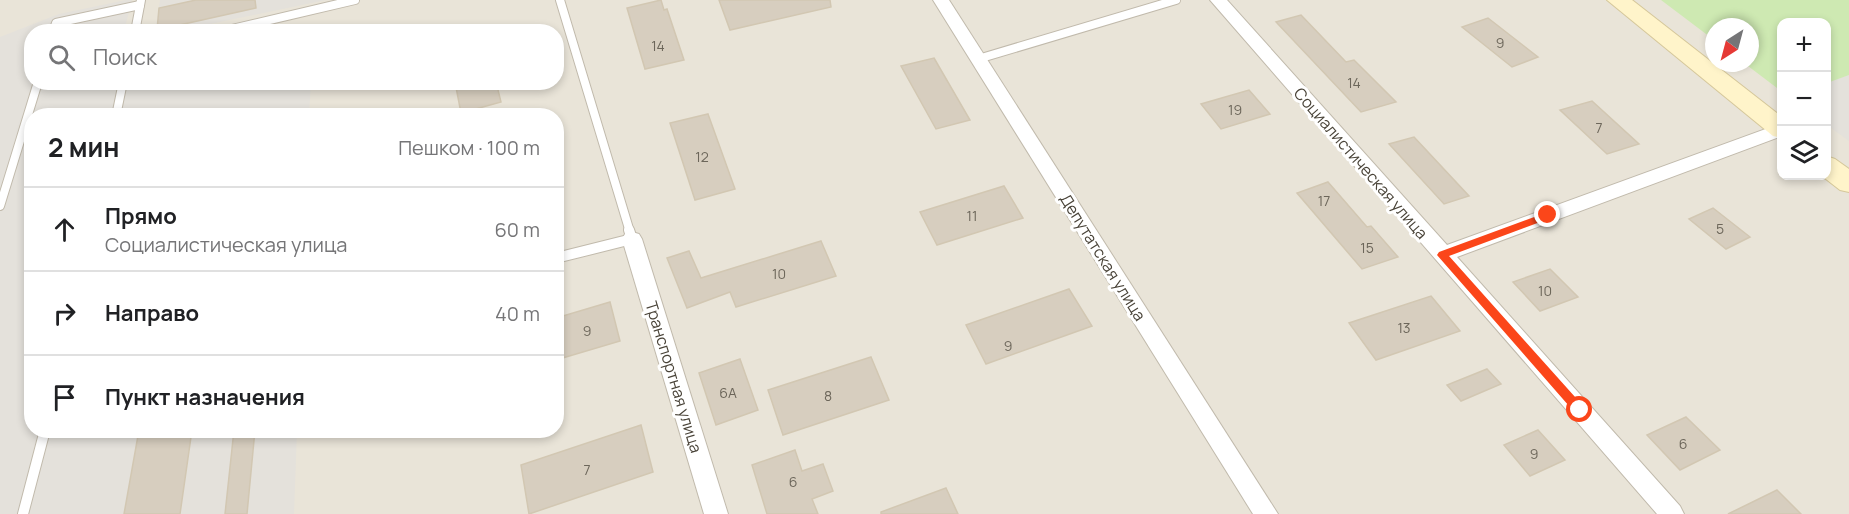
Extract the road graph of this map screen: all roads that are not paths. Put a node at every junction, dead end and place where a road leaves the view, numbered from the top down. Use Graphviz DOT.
graph roads {
  1 [pos="355,0"];
  2 [pos="560,0"];
  3 [pos="941,0"];
  4 [pos="1176,0"];
  5 [pos="1218,0"];
  6 [pos="1618,0"];
  7 [pos="141,2"];
  8 [pos="56,24"];
  9 [pos="137,24"];
  10 [pos="253,24"];
  11 [pos="978,59"];
  12 [pos="36,90"];
  13 [pos="121,90"];
  14 [pos="30,108"];
  15 [pos="118,108"];
  16 [pos="1777,126"];
  17 [pos="24,128"];
  18 [pos="1777,130"];
  19 [pos="1831,168"];
  20 [pos="1849,183"];
  21 [pos="0,206"];
  22 [pos="632,239"];
  23 [pos="1442,255"];
  24 [pos="564,256"];
  25 [pos="43,438"];
  26 [pos="23,514"];
  27 [pos="716,514"];
  28 [pos="1266,514"];
  29 [pos="1672,514"];
  1 -- 10 [label="lane"];
  2 -- 22 [label="lane"];
  3 -- 11 [label="street, Депутатская улица"];
  4 -- 11 [label="lane"];
  5 -- 23 [label="street, Социалистическая улица"];
  6 -- 16 [label="main road"];
  7 -- 8 [label="lane"];
  7 -- 9 [label="lane"];
  11 -- 28 [label="street, Депутатская улица"];
  12 -- 14 [label="lane"];
  13 -- 15 [label="lane"];
  17 -- 21 [label="lane"];
  18 -- 23 [label="street"];
  19 -- 20 [label="main road"];
  22 -- 24 [label="lane"];
  22 -- 27 [label="street, Транспортная улица"];
  23 -- 29 [label="street, Социалистическая улица"];
  25 -- 26 [label="lane"];
}
